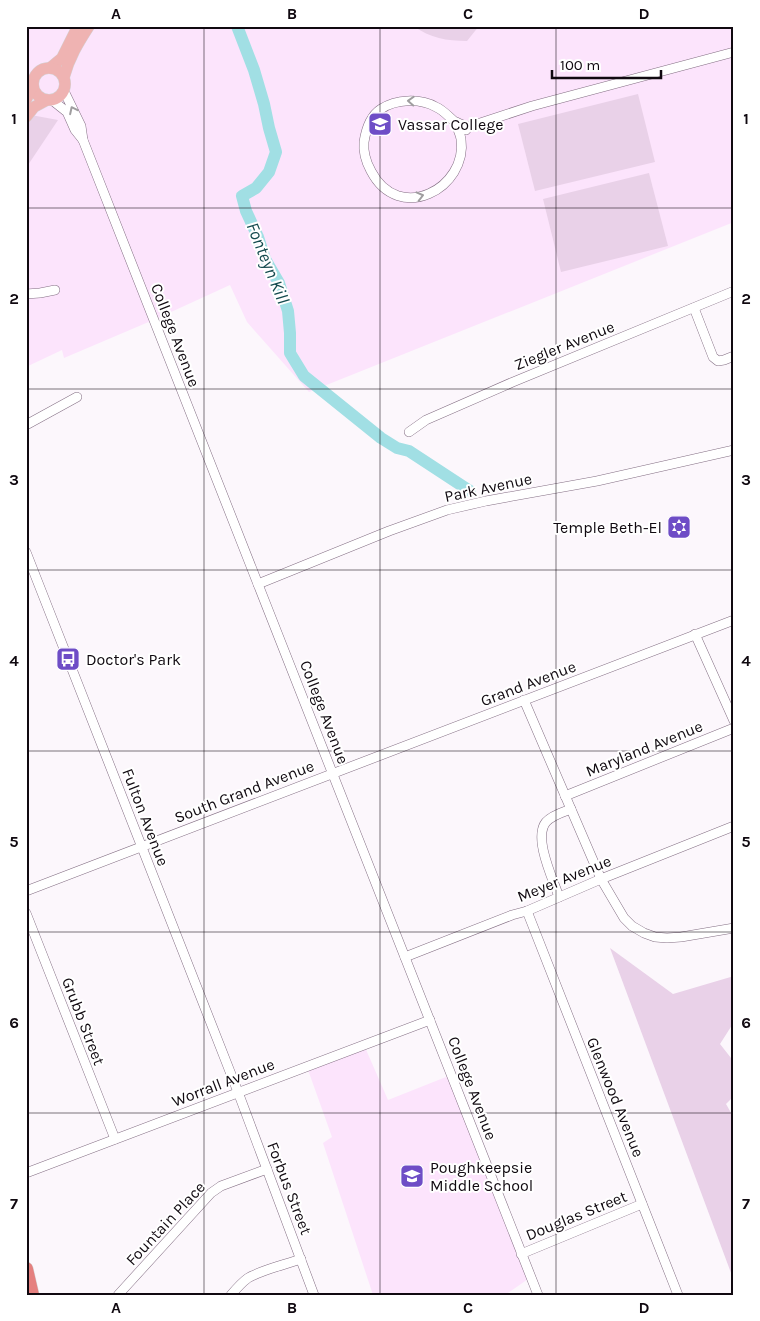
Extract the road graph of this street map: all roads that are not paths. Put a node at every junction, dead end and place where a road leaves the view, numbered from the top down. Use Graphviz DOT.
graph roads {
  1 [pos="78,26"];
  2 [pos="89,26"];
  3 [pos="734,52"];
  4 [pos="50,68"];
  5 [pos="64,77"];
  6 [pos="33,85"];
  7 [pos="64,91"];
  8 [pos="26,100"];
  9 [pos="49,100"];
  10 [pos="26,117"];
  11 [pos="454,121"];
  12 [pos="468,127"];
  13 [pos="461,139"];
  14 [pos="83,140"];
  15 [pos="55,290"];
  16 [pos="734,291"];
  17 [pos="26,294"];
  18 [pos="694,308"];
  19 [pos="734,356"];
  20 [pos="77,396"];
  21 [pos="26,424"];
  22 [pos="408,432"];
  23 [pos="734,450"];
  24 [pos="26,552"];
  25 [pos="258,584"];
  26 [pos="734,620"];
  27 [pos="696,634"];
  28 [pos="524,700"];
  29 [pos="734,721"];
  30 [pos="734,728"];
  31 [pos="333,774"];
  32 [pos="565,796"];
  33 [pos="570,809"];
  34 [pos="734,826"];
  35 [pos="142,847"];
  36 [pos="601,879"];
  37 [pos="26,891"];
  38 [pos="559,897"];
  39 [pos="527,911"];
  40 [pos="26,913"];
  41 [pos="734,928"];
  42 [pos="405,958"];
  43 [pos="430,1020"];
  44 [pos="238,1092"];
  45 [pos="115,1139"];
  46 [pos="267,1169"];
  47 [pos="26,1173"];
  48 [pos="642,1204"];
  49 [pos="522,1254"];
  50 [pos="300,1259"];
  51 [pos="26,1269"];
  52 [pos="32,1295"];
  53 [pos="118,1295"];
  54 [pos="231,1295"];
  55 [pos="314,1295"];
  56 [pos="538,1295"];
  57 [pos="678,1295"];
  1 -- 4 [label="main road"];
  2 -- 5 [label="main road"];
  3 -- 12 [label="street"];
  4 -- 5 [label="main road"];
  4 -- 6 [label="main road"];
  5 -- 7 [label="main road"];
  6 -- 8 [label="main road"];
  6 -- 9 [label="main road"];
  7 -- 9 [label="main road"];
  14 -- 7 [label="street, College Avenue, one-way"];
  9 -- 10 [label="main road"];
  9 -- 14 [label="street, College Avenue"];
  11 -- 12 [label="street"];
  11 -- 13 [label="street"];
  11 -- 13 [label="street, one-way"];
  12 -- 13 [label="street"];
  14 -- 25 [label="street, College Avenue"];
  15 -- 17 [label="street"];
  16 -- 18 [label="street, Ziegler Avenue"];
  18 -- 19 [label="street"];
  18 -- 22 [label="street, Ziegler Avenue"];
  20 -- 21 [label="street"];
  23 -- 25 [label="street, Park Avenue"];
  24 -- 35 [label="street, Fulton Avenue"];
  25 -- 31 [label="street, College Avenue"];
  26 -- 27 [label="street, Grand Avenue"];
  27 -- 28 [label="street, Grand Avenue"];
  27 -- 29 [label="street"];
  28 -- 31 [label="street, Grand Avenue"];
  28 -- 32 [label="street"];
  30 -- 32 [label="street, Maryland Avenue"];
  31 -- 35 [label="street, South Grand Avenue"];
  31 -- 42 [label="street, College Avenue"];
  32 -- 33 [label="street"];
  33 -- 36 [label="street"];
  33 -- 38 [label="street"];
  34 -- 36 [label="street, Meyer Avenue"];
  35 -- 37 [label="street, South Grand Avenue"];
  35 -- 44 [label="street, Fulton Avenue"];
  36 -- 38 [label="street, Meyer Avenue"];
  36 -- 41 [label="street"];
  38 -- 39 [label="street, Meyer Avenue"];
  39 -- 42 [label="street, Meyer Avenue"];
  39 -- 48 [label="street, Glenwood Avenue"];
  40 -- 45 [label="street, Grubb Street"];
  42 -- 43 [label="street, College Avenue"];
  43 -- 44 [label="street, Worrall Avenue"];
  43 -- 49 [label="street, College Avenue"];
  44 -- 45 [label="street, Worrall Avenue"];
  44 -- 46 [label="street, Forbus Street"];
  45 -- 47 [label="street, Worrall Avenue"];
  46 -- 50 [label="street, Forbus Street"];
  46 -- 53 [label="street, Fountain Place"];
  48 -- 49 [label="street, Douglas Street"];
  48 -- 57 [label="street, Glenwood Avenue"];
  49 -- 56 [label="street, College Avenue"];
  50 -- 54 [label="street"];
  50 -- 55 [label="street, Forbus Street"];
  51 -- 52 [label="highway"];
}
